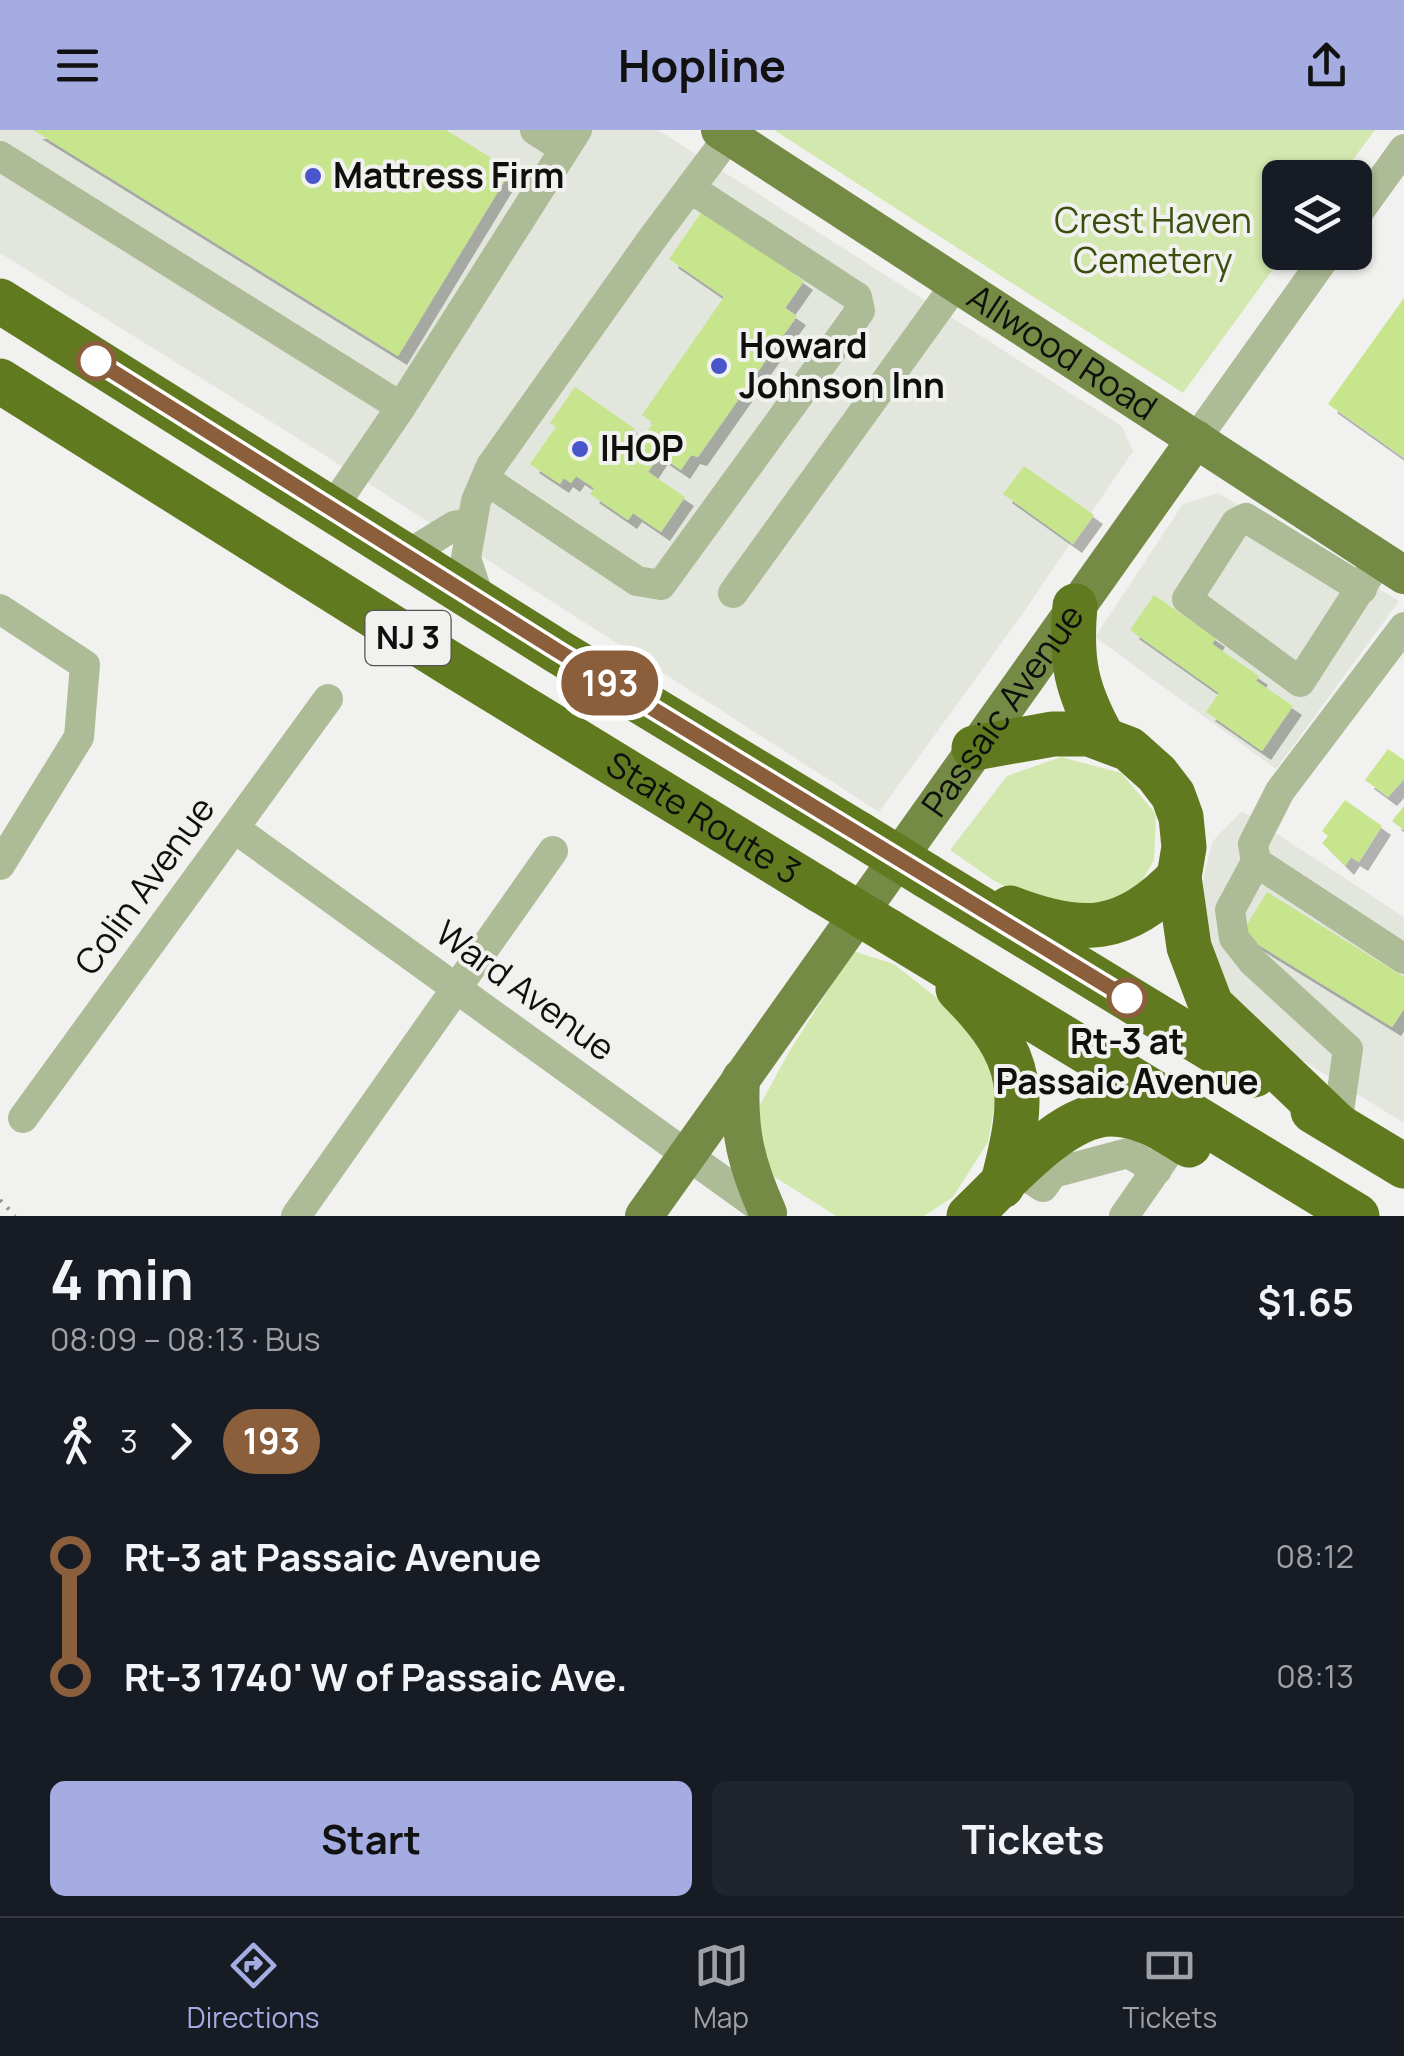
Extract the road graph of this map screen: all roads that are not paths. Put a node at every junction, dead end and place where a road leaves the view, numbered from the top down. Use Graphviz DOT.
graph roads {
  1 [pos="534,130"];
  2 [pos="724,133"];
  3 [pos="571,140"];
  4 [pos="1404,148"];
  5 [pos="0,156"];
  6 [pos="690,188"];
  7 [pos="1372,193"];
  8 [pos="1317,270"];
  9 [pos="956,284"];
  10 [pos="0,301"];
  11 [pos="0,381"];
  12 [pos="401,407"];
  13 [pos="1196,439"];
  14 [pos="486,480"];
  15 [pos="331,510"];
  16 [pos="472,522"];
  17 [pos="405,556"];
  18 [pos="1388,567"];
  19 [pos="733,593"];
  20 [pos="481,604"];
  21 [pos="1075,606"];
  22 [pos="0,609"];
  23 [pos="1404,628"];
  24 [pos="328,699"];
  25 [pos="982,736"];
  26 [pos="1103,738"];
  27 [pos="234,828"];
  28 [pos="554,851"];
  29 [pos="1256,862"];
  30 [pos="0,865"];
  31 [pos="927,876"];
  32 [pos="1180,878"];
  33 [pos="888,931"];
  34 [pos="1404,959"];
  35 [pos="457,988"];
  36 [pos="741,1078"];
  37 [pos="23,1118"];
  38 [pos="1338,1125"];
  39 [pos="689,1154"];
  40 [pos="1168,1154"];
  41 [pos="1404,1166"];
  42 [pos="1001,1191"];
  43 [pos="770,1214"];
  44 [pos="296,1216"];
  45 [pos="644,1216"];
  46 [pos="969,1216"];
  47 [pos="1124,1216"];
  48 [pos="1312,1216"];
  49 [pos="1357,1216"];
  1 -- 3 [label="street"];
  2 -- 6 [label="street"];
  2 -- 9 [label="main road, Allwood Road"];
  3 -- 12 [label="street"];
  4 -- 7 [label="street"];
  5 -- 12 [label="street"];
  6 -- 14 [label="street"];
  6 -- 14 [label="street"];
  8 -- 13 [label="street, Passaic Avenue"];
  9 -- 13 [label="main road, Allwood Road"];
  9 -- 19 [label="street"];
  10 -- 15 [label="highway, State Route 3 / NJ 3"];
  11 -- 33 [label="highway, State Route 3 / NJ 3, bridge"];
  12 -- 15 [label="street"];
  13 -- 18 [label="main road, Allwood Road"];
  13 -- 21 [label="main road, Passaic Avenue"];
  14 -- 16 [label="street"];
  15 -- 17 [label="highway, State Route 3 / NJ 3"];
  16 -- 17 [label="street"];
  16 -- 20 [label="street"];
  17 -- 20 [label="highway, State Route 3 / NJ 3"];
  18 -- 18 [label="street"];
  20 -- 31 [label="highway, State Route 3 / NJ 3, bridge"];
  21 -- 25 [label="main road, Passaic Avenue"];
  21 -- 26 [label="highway"];
  22 -- 30 [label="street"];
  23 -- 29 [label="street"];
  24 -- 27 [label="street, Colin Avenue"];
  25 -- 26 [label="highway"];
  25 -- 36 [label="main road, Passaic Avenue"];
  26 -- 32 [label="highway"];
  27 -- 35 [label="street, Ward Avenue"];
  27 -- 37 [label="street, Colin Avenue"];
  28 -- 35 [label="street"];
  29 -- 34 [label="street"];
  29 -- 38 [label="street"];
  31 -- 32 [label="highway"];
  31 -- 38 [label="highway, State Route 3 / NJ 3"];
  32 -- 38 [label="highway"];
  33 -- 42 [label="highway"];
  33 -- 49 [label="highway, State Route 3 / NJ 3"];
  35 -- 39 [label="street, Ward Avenue"];
  35 -- 44 [label="street"];
  36 -- 39 [label="main road, Passaic Avenue"];
  36 -- 43 [label="main road"];
  38 -- 41 [label="highway, State Route 3 / NJ 3"];
  39 -- 43 [label="street, Ward Avenue"];
  39 -- 45 [label="main road, Passaic Avenue"];
  40 -- 42 [label="highway"];
  40 -- 47 [label="street"];
  40 -- 48 [label="highway"];
  42 -- 46 [label="highway"];
}
